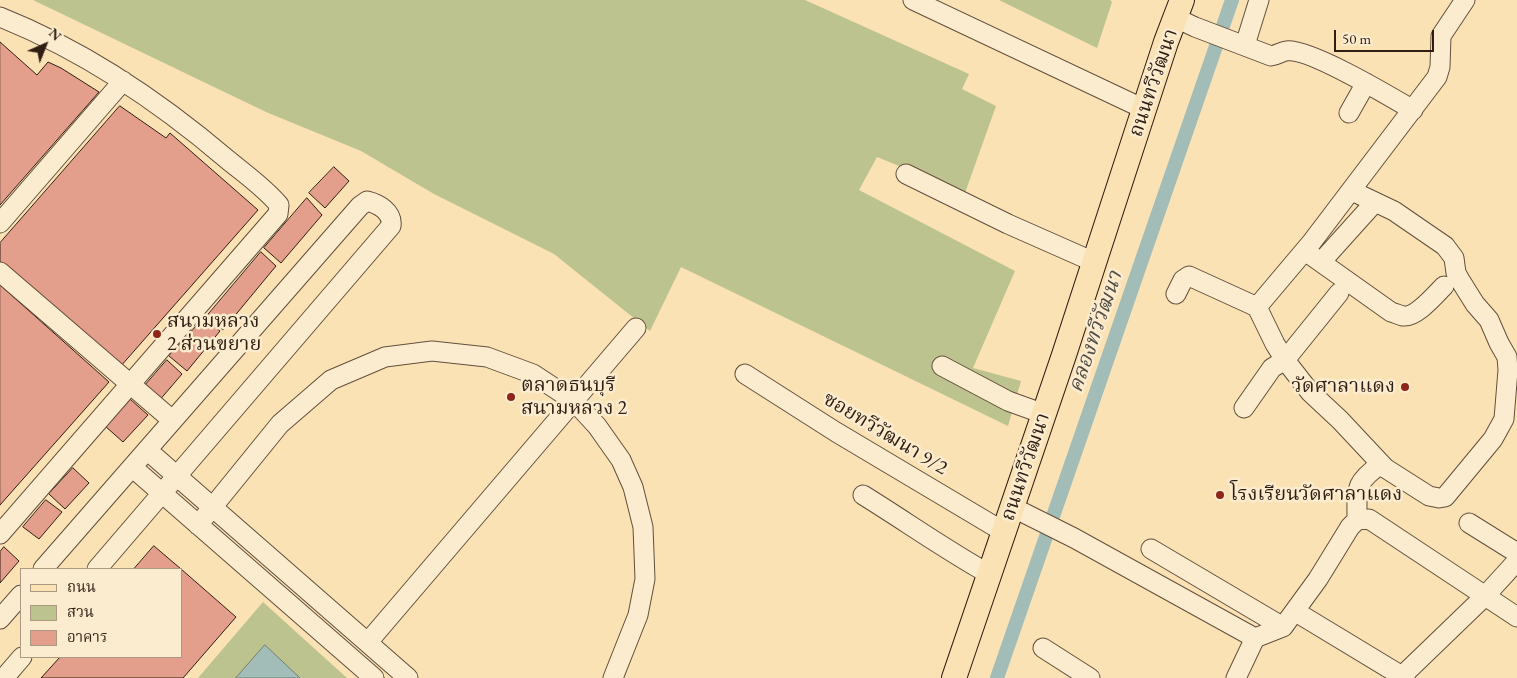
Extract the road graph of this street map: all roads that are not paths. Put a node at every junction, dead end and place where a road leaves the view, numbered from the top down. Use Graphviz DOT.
graph roads {
  1 [pos="913,0"];
  2 [pos="1259,0"];
  3 [pos="1465,0"];
  4 [pos="1185,15"];
  5 [pos="0,17"];
  6 [pos="1244,45"];
  7 [pos="123,81"];
  8 [pos="1366,83"];
  9 [pos="1144,109"];
  10 [pos="1413,110"];
  11 [pos="1349,113"];
  12 [pos="906,174"];
  13 [pos="1352,191"];
  14 [pos="1375,202"];
  15 [pos="0,222"];
  16 [pos="1305,251"];
  17 [pos="1094,262"];
  18 [pos="1321,262"];
  19 [pos="0,272"];
  20 [pos="1444,286"];
  21 [pos="1339,293"];
  22 [pos="1176,294"];
  23 [pos="1257,307"];
  24 [pos="636,328"];
  25 [pos="1512,350"];
  26 [pos="1285,360"];
  27 [pos="942,366"];
  28 [pos="744,374"];
  29 [pos="129,384"];
  30 [pos="574,401"];
  31 [pos="1244,408"];
  32 [pos="1044,414"];
  33 [pos="172,420"];
  34 [pos="147,450"];
  35 [pos="1381,464"];
  36 [pos="132,467"];
  37 [pos="177,476"];
  38 [pos="162,494"];
  39 [pos="863,495"];
  40 [pos="212,507"];
  41 [pos="1012,507"];
  42 [pos="1357,520"];
  43 [pos="1469,523"];
  44 [pos="198,525"];
  45 [pos="1,530"];
  46 [pos="1004,532"];
  47 [pos="1151,549"];
  48 [pos="1517,552"];
  49 [pos="1517,561"];
  50 [pos="44,568"];
  51 [pos="98,568"];
  52 [pos="989,574"];
  53 [pos="20,595"];
  54 [pos="1486,596"];
  55 [pos="1296,612"];
  56 [pos="1517,617"];
  57 [pos="0,619"];
  58 [pos="1283,627"];
  59 [pos="1255,638"];
  60 [pos="368,642"];
  61 [pos="1043,648"];
  62 [pos="21,658"];
  63 [pos="1404,677"];
  64 [pos="4,678"];
  65 [pos="374,678"];
  66 [pos="408,678"];
  67 [pos="613,678"];
  68 [pos="954,678"];
  69 [pos="1090,678"];
  70 [pos="1236,678"];
  1 -- 9 [label="street"];
  2 -- 6 [label="street"];
  3 -- 10 [label="street"];
  4 -- 6 [label="street"];
  4 -- 9 [label="main road, ถนนทวีวัฒนา"];
  5 -- 7 [label="street"];
  6 -- 8 [label="street"];
  7 -- 15 [label="street"];
  7 -- 29 [label="street"];
  8 -- 10 [label="street"];
  8 -- 11 [label="street"];
  9 -- 17 [label="main road, ถนนทวีวัฒนา"];
  10 -- 13 [label="street"];
  12 -- 17 [label="street"];
  13 -- 14 [label="street"];
  13 -- 16 [label="street"];
  14 -- 18 [label="street"];
  14 -- 25 [label="street"];
  16 -- 18 [label="street"];
  16 -- 23 [label="street"];
  17 -- 32 [label="main road, ถนนทวีวัฒนา"];
  18 -- 20 [label="street"];
  19 -- 29 [label="street"];
  21 -- 26 [label="street"];
  22 -- 23 [label="street"];
  23 -- 26 [label="street"];
  24 -- 30 [label="street"];
  25 -- 35 [label="street"];
  26 -- 31 [label="street"];
  26 -- 35 [label="street"];
  27 -- 32 [label="street"];
  28 -- 46 [label="street, ซอยทวีวัฒนา 9/2"];
  29 -- 33 [label="street"];
  29 -- 45 [label="street"];
  30 -- 40 [label="street"];
  30 -- 60 [label="street"];
  30 -- 67 [label="street"];
  32 -- 41 [label="main road, ถนนทวีวัฒนา"];
  33 -- 34 [label="street"];
  33 -- 37 [label="street"];
  34 -- 36 [label="street"];
  34 -- 37 [label="street"];
  35 -- 42 [label="street"];
  36 -- 38 [label="street"];
  36 -- 50 [label="street"];
  37 -- 38 [label="street"];
  37 -- 40 [label="street"];
  38 -- 44 [label="street"];
  38 -- 51 [label="street"];
  39 -- 52 [label="street"];
  40 -- 44 [label="street"];
  40 -- 60 [label="street"];
  41 -- 46 [label="main road, ถนนทวีวัฒนา"];
  41 -- 59 [label="street"];
  42 -- 54 [label="street"];
  42 -- 55 [label="street"];
  43 -- 48 [label="street"];
  44 -- 65 [label="street"];
  46 -- 52 [label="main road, ถนนทวีวัฒนา"];
  47 -- 58 [label="street"];
  49 -- 54 [label="street"];
  52 -- 68 [label="main road, ถนนทวีวัฒนา"];
  53 -- 57 [label="street"];
  54 -- 56 [label="street"];
  54 -- 63 [label="street"];
  55 -- 58 [label="street"];
  55 -- 63 [label="street"];
  58 -- 59 [label="street"];
  59 -- 70 [label="street"];
  60 -- 66 [label="street"];
  61 -- 69 [label="street"];
  62 -- 64 [label="street"];
}
